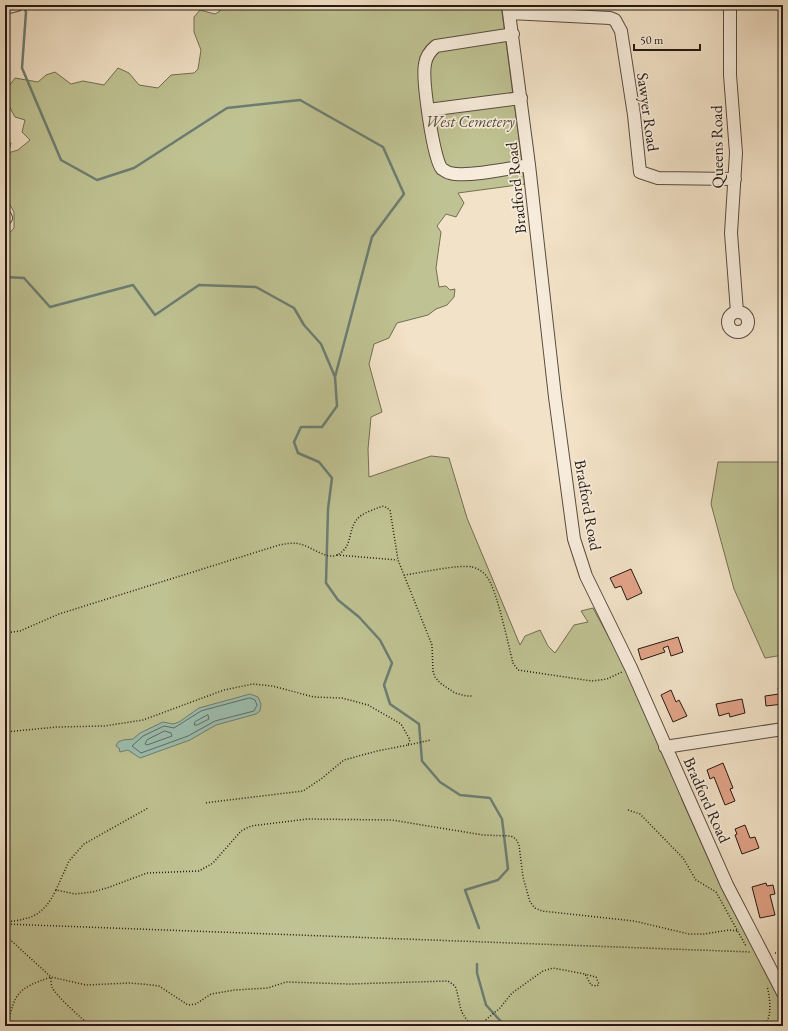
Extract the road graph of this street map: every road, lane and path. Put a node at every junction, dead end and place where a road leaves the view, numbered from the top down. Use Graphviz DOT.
graph roads {
  1 [pos="730,5"];
  2 [pos="509,9"];
  3 [pos="513,34"];
  4 [pos="521,98"];
  5 [pos="428,110"];
  6 [pos="529,165"];
  7 [pos="735,179"];
  8 [pos="737,312"];
  9 [pos="337,555"];
  10 [pos="398,560"];
  11 [pos="404,575"];
  12 [pos="5,633"];
  13 [pos="631,668"];
  14 [pos="472,696"];
  15 [pos="783,729"];
  16 [pos="5,732"];
  17 [pos="431,740"];
  18 [pos="408,745"];
  19 [pos="665,746"];
  20 [pos="204,803"];
  21 [pos="148,808"];
  22 [pos="628,810"];
  23 [pos="56,890"];
  24 [pos="5,923"];
  25 [pos="737,931"];
  26 [pos="5,935"];
  27 [pos="755,954"];
  28 [pos="585,974"];
  29 [pos="51,977"];
  30 [pos="766,984"];
  31 [pos="783,993"];
  32 [pos="472,1025"];
  33 [pos="765,1025"];
  34 [pos="8,1026"];
  35 [pos="91,1026"];
  36 [pos="463,1026"];
  1 -- 7 [label="street, Queens Road"];
  2 -- 3 [label="street, Bradford Road"];
  2 -- 7 [label="street, Sawyer Road"];
  3 -- 4 [label="street, Bradford Road"];
  3 -- 5 [label="street"];
  4 -- 5 [label="street"];
  4 -- 6 [label="street, Bradford Road"];
  5 -- 6 [label="street"];
  6 -- 13 [label="street, Bradford Road"];
  7 -- 8 [label="street, Queens Road"];
  9 -- 10 [label="path"];
  9 -- 10 [label="path"];
  9 -- 12 [label="path"];
  10 -- 11 [label="path"];
  11 -- 13 [label="path"];
  11 -- 14 [label="path"];
  13 -- 19 [label="street, Bradford Road"];
  15 -- 19 [label="street"];
  16 -- 18 [label="path"];
  17 -- 18 [label="path"];
  18 -- 20 [label="path"];
  19 -- 27 [label="street, Bradford Road"];
  21 -- 23 [label="path"];
  22 -- 25 [label="path"];
  23 -- 24 [label="path"];
  23 -- 25 [label="path"];
  24 -- 27 [label="path"];
  25 -- 27 [label="path"];
  26 -- 29 [label="path"];
  27 -- 31 [label="street, Bradford Road"];
  28 -- 28 [label="path"];
  28 -- 32 [label="path"];
  29 -- 32 [label="path"];
  29 -- 34 [label="path"];
  29 -- 35 [label="path"];
  30 -- 33 [label="path"];
  32 -- 36 [label="path"];
}
